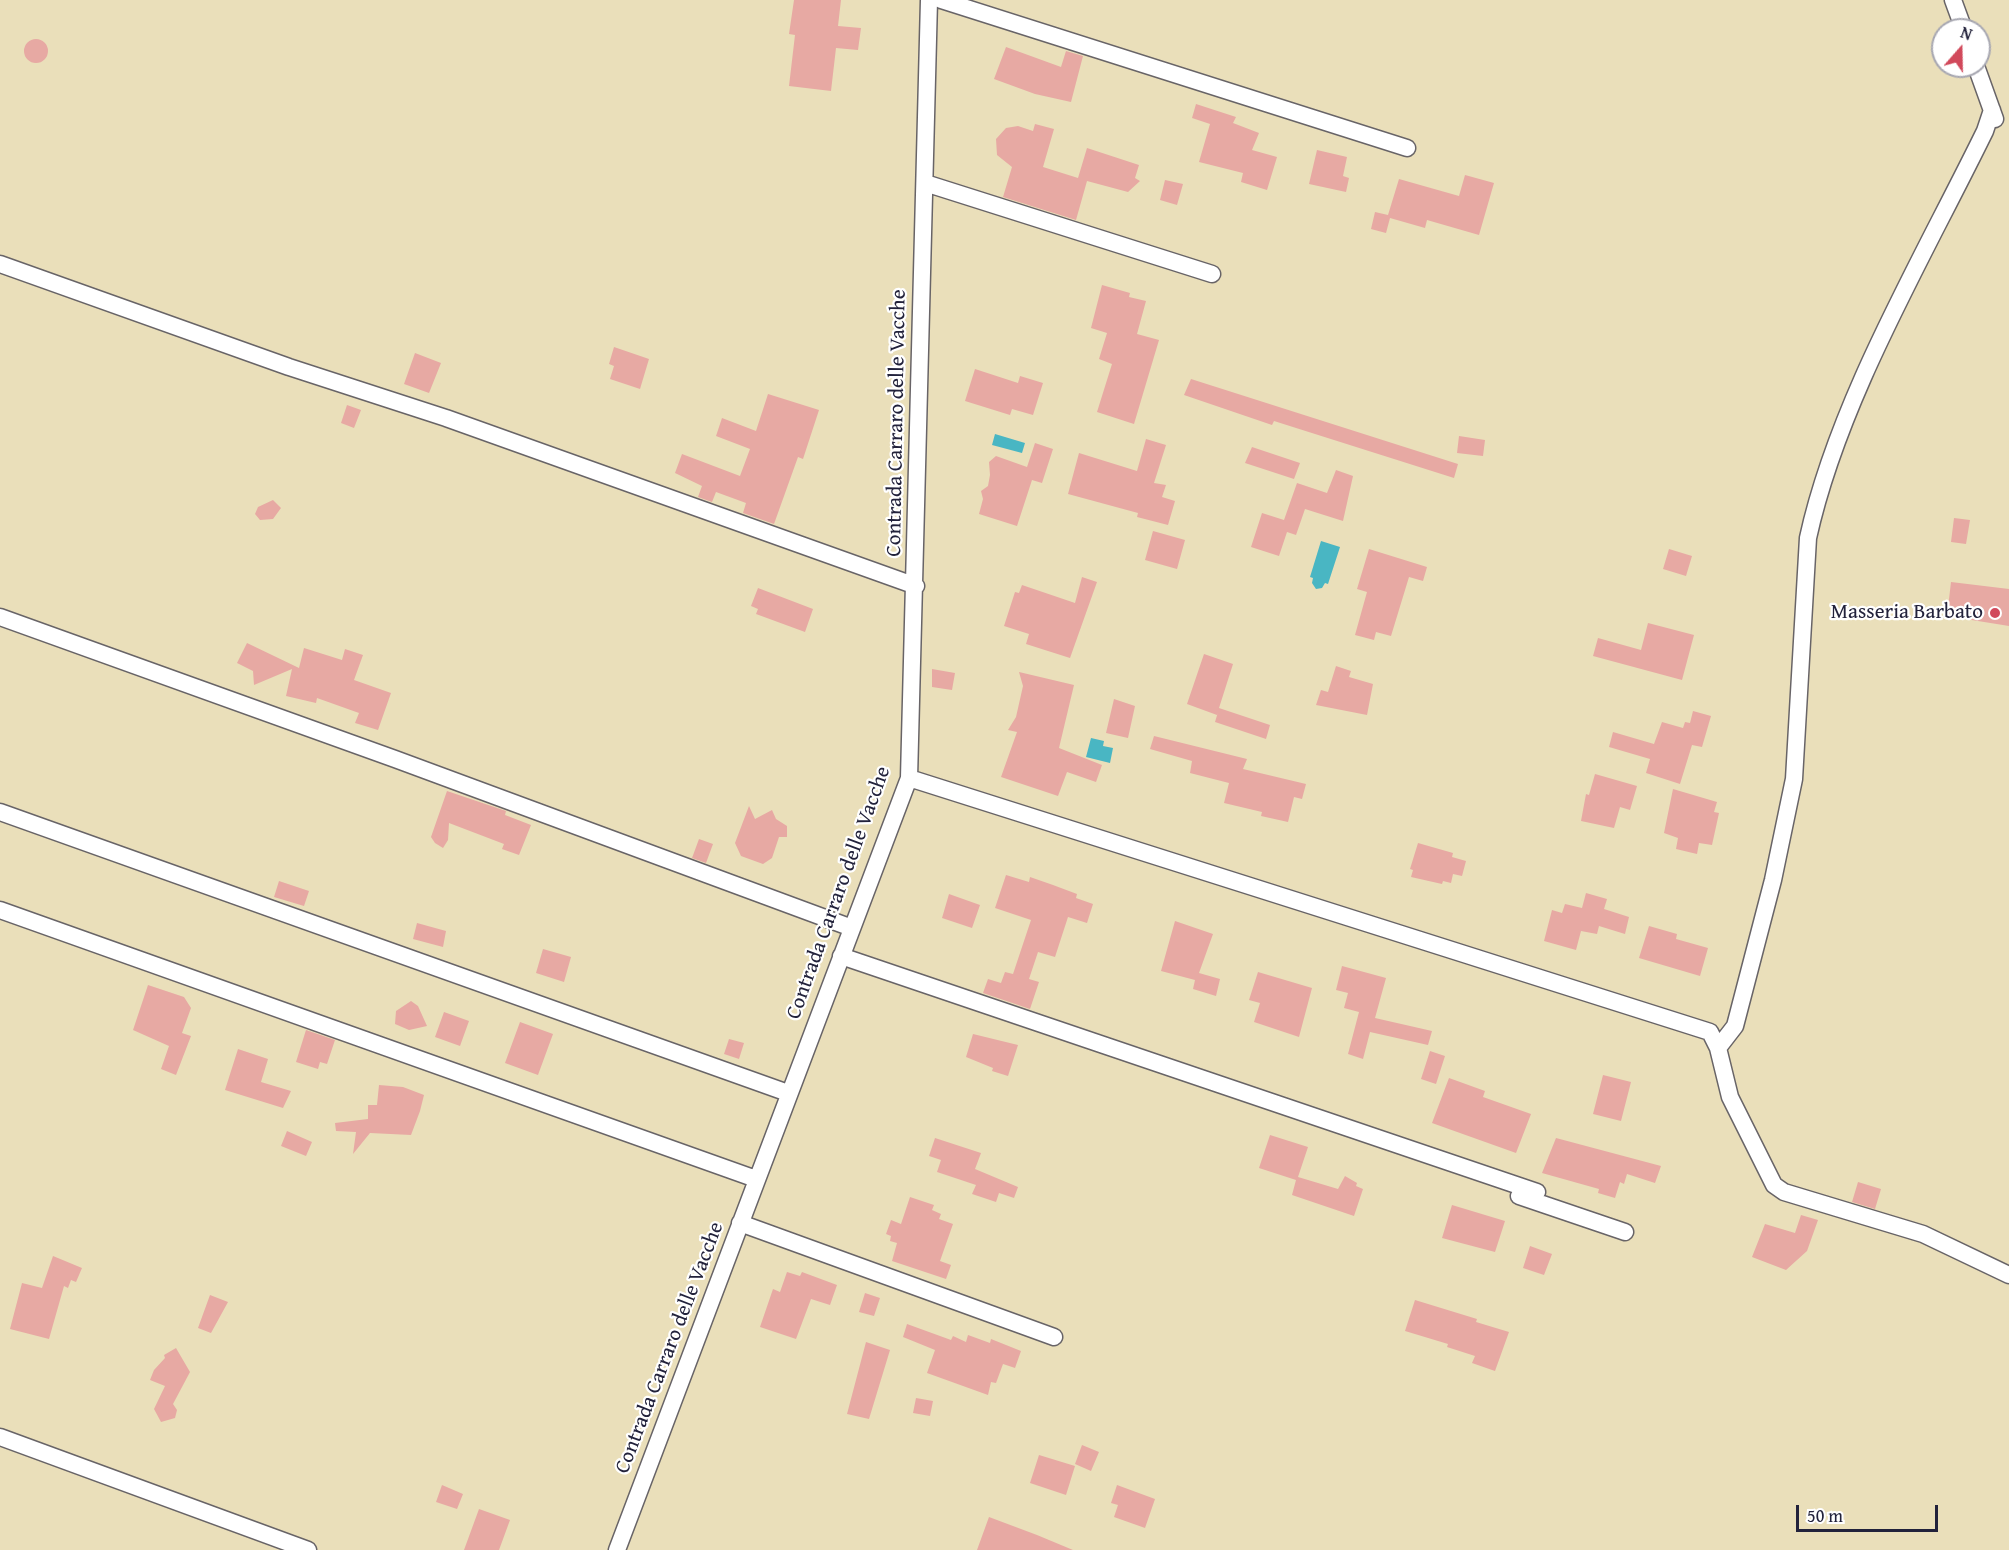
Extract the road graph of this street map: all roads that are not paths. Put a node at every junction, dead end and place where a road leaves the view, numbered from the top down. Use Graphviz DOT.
graph roads {
  1 [pos="929,0"];
  2 [pos="941,0"];
  3 [pos="1953,0"];
  4 [pos="1960,18"];
  5 [pos="1980,78"];
  6 [pos="1407,148"];
  7 [pos="925,183"];
  8 [pos="0,264"];
  9 [pos="1212,274"];
  10 [pos="916,586"];
  11 [pos="0,617"];
  12 [pos="909,778"];
  13 [pos="0,812"];
  14 [pos="0,910"];
  15 [pos="852,928"];
  16 [pos="841,956"];
  17 [pos="1718,1048"];
  18 [pos="788,1093"];
  19 [pos="1458,1166"];
  20 [pos="756,1179"];
  21 [pos="1537,1192"];
  22 [pos="741,1223"];
  23 [pos="1625,1232"];
  24 [pos="2009,1275"];
  25 [pos="1054,1337"];
  26 [pos="0,1437"];
  27 [pos="308,1550"];
  28 [pos="617,1550"];
  1 -- 7 [label="street, Contrada Carraro delle Vacche"];
  2 -- 6 [label="street"];
  3 -- 4 [label="street"];
  5 -- 17 [label="street"];
  7 -- 9 [label="street"];
  7 -- 10 [label="street, Contrada Carraro delle Vacche"];
  8 -- 10 [label="street"];
  10 -- 12 [label="street, Contrada Carraro delle Vacche"];
  11 -- 15 [label="street"];
  12 -- 15 [label="street, Contrada Carraro delle Vacche"];
  12 -- 17 [label="street"];
  13 -- 18 [label="street"];
  14 -- 20 [label="street"];
  15 -- 16 [label="street, Contrada Carraro delle Vacche"];
  16 -- 18 [label="street, Contrada Carraro delle Vacche"];
  16 -- 19 [label="street"];
  17 -- 24 [label="street"];
  18 -- 20 [label="street, Contrada Carraro delle Vacche"];
  19 -- 21 [label="street"];
  19 -- 23 [label="street"];
  20 -- 22 [label="street, Contrada Carraro delle Vacche"];
  22 -- 25 [label="street"];
  22 -- 28 [label="street, Contrada Carraro delle Vacche"];
  26 -- 27 [label="street"];
}
